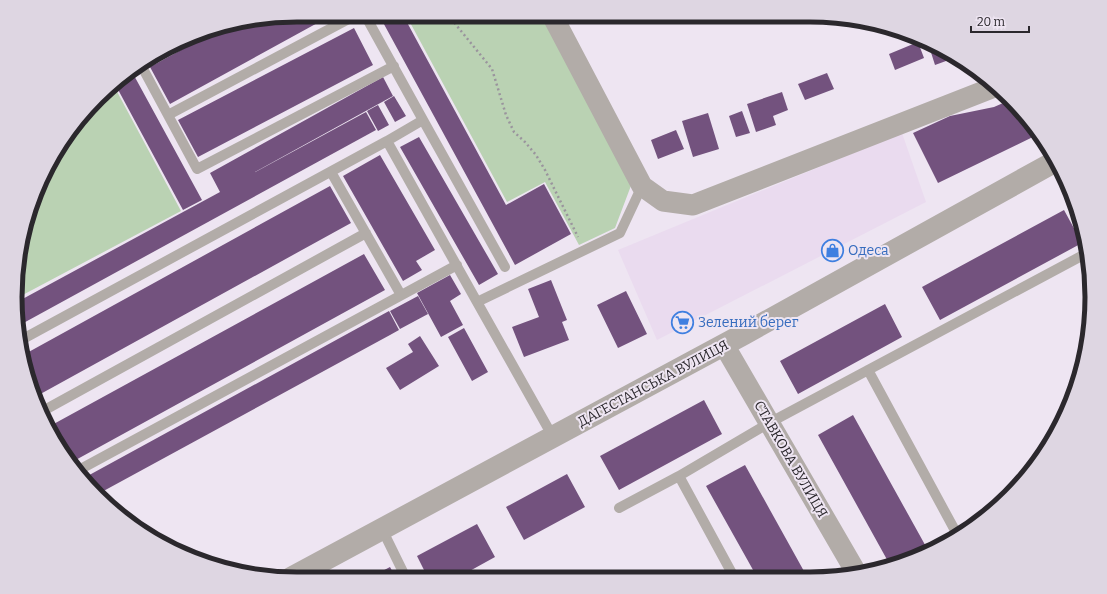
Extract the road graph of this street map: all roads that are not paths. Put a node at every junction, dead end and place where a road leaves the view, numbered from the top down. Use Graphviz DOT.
graph roads {
  1 [pos="343,22"];
  2 [pos="369,22"];
  3 [pos="556,22"];
  4 [pos="394,66"];
  5 [pos="143,69"];
  6 [pos="990,89"];
  7 [pos="168,115"];
  8 [pos="424,120"];
  9 [pos="387,141"];
  10 [pos="1050,164"];
  11 [pos="332,172"];
  12 [pos="642,186"];
  13 [pos="366,233"];
  14 [pos="1082,256"];
  15 [pos="457,264"];
  16 [pos="505,267"];
  17 [pos="401,295"];
  18 [pos="477,302"];
  19 [pos="25,338"];
  20 [pos="724,345"];
  21 [pos="868,370"];
  22 [pos="46,409"];
  23 [pos="769,423"];
  24 [pos="553,437"];
  25 [pos="82,468"];
  26 [pos="679,476"];
  27 [pos="619,508"];
  28 [pos="382,529"];
  29 [pos="955,531"];
  30 [pos="854,569"];
  31 [pos="302,572"];
  32 [pos="403,572"];
  33 [pos="731,572"];
  1 -- 7 [label="lane"];
  2 -- 4 [label="lane"];
  3 -- 12 [label="street"];
  4 -- 7 [label="lane"];
  4 -- 8 [label="lane"];
  5 -- 7 [label="lane"];
  6 -- 12 [label="street"];
  8 -- 9 [label="lane"];
  8 -- 16 [label="lane"];
  9 -- 11 [label="lane"];
  9 -- 15 [label="lane"];
  10 -- 20 [label="street, ДАГЕСТАНСЬКА ВУЛИЦЯ"];
  11 -- 13 [label="lane"];
  11 -- 19 [label="lane"];
  12 -- 18 [label="lane"];
  13 -- 17 [label="lane"];
  13 -- 22 [label="lane"];
  14 -- 21 [label="lane"];
  15 -- 17 [label="lane"];
  15 -- 18 [label="lane"];
  17 -- 25 [label="lane"];
  18 -- 24 [label="lane"];
  20 -- 23 [label="street, СТАВКОВА ВУЛИЦЯ"];
  20 -- 24 [label="street, ДАГЕСТАНСЬКА ВУЛИЦЯ"];
  21 -- 23 [label="lane"];
  21 -- 29 [label="lane"];
  23 -- 26 [label="lane"];
  23 -- 30 [label="street, СТАВКОВА ВУЛИЦЯ"];
  24 -- 28 [label="street, ДАГЕСТАНСЬКА ВУЛИЦЯ"];
  26 -- 27 [label="lane"];
  26 -- 33 [label="lane"];
  28 -- 31 [label="street, ДАГЕСТАНСЬКА ВУЛИЦЯ"];
  28 -- 32 [label="lane"];
}
